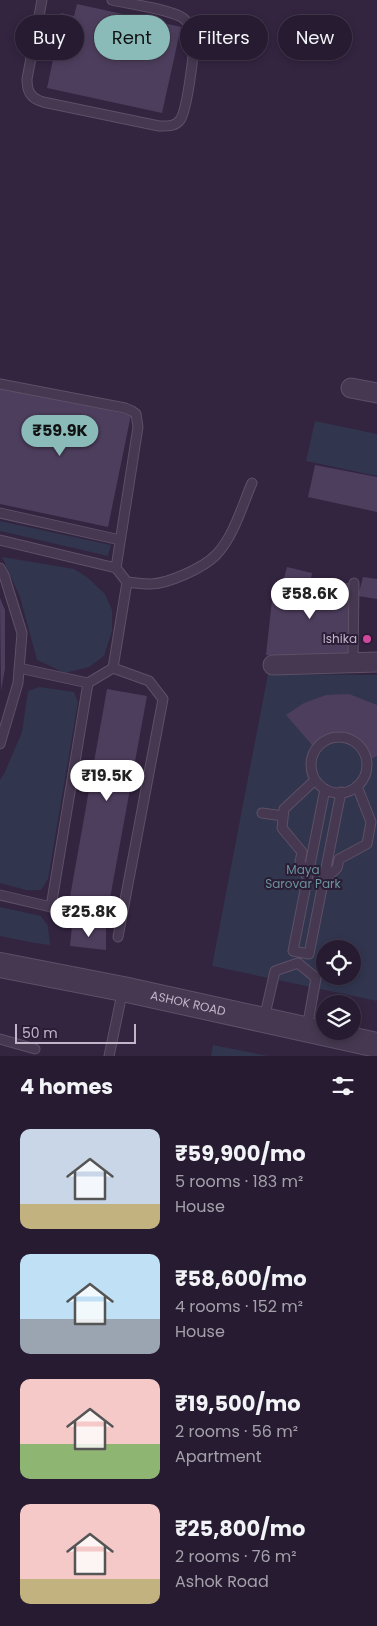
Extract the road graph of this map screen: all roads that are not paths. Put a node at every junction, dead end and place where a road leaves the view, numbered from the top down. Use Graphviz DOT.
graph roads {
  1 [pos="42,0"];
  2 [pos="112,0"];
  3 [pos="0,384"];
  4 [pos="351,388"];
  5 [pos="377,393"];
  6 [pos="252,483"];
  7 [pos="0,513"];
  8 [pos="0,540"];
  9 [pos="120,540"];
  10 [pos="0,568"];
  11 [pos="116,568"];
  12 [pos="127,582"];
  13 [pos="354,583"];
  14 [pos="377,662"];
  15 [pos="353,663"];
  16 [pos="273,665"];
  17 [pos="20,668"];
  18 [pos="113,668"];
  19 [pos="88,684"];
  20 [pos="0,744"];
  21 [pos="315,780"];
  22 [pos="357,786"];
  23 [pos="325,790"];
  24 [pos="340,792"];
  25 [pos="262,813"];
  26 [pos="283,816"];
  27 [pos="373,833"];
  28 [pos="307,877"];
  29 [pos="324,880"];
  30 [pos="0,895"];
  31 [pos="118,937"];
  32 [pos="300,952"];
  33 [pos="298,963"];
  34 [pos="0,965"];
  35 [pos="123,989"];
  36 [pos="264,1019"];
  37 [pos="307,1029"];
  38 [pos="0,1039"];
  39 [pos="370,1046"];
  40 [pos="35,1049"];
  41 [pos="109,1056"];
  1 -- 2 [label="lane"];
  3 -- 9 [label="lane"];
  4 -- 5 [label="street"];
  6 -- 12 [label="lane"];
  7 -- 9 [label="lane"];
  8 -- 11 [label="lane"];
  9 -- 11 [label="lane"];
  10 -- 17 [label="lane"];
  11 -- 12 [label="lane"];
  12 -- 18 [label="lane"];
  13 -- 15 [label="lane"];
  14 -- 15 [label="street"];
  15 -- 16 [label="street"];
  17 -- 19 [label="lane"];
  17 -- 20 [label="lane"];
  18 -- 19 [label="lane"];
  18 -- 31 [label="lane"];
  19 -- 30 [label="lane"];
  21 -- 22 [label="lane"];
  21 -- 23 [label="lane"];
  21 -- 26 [label="lane"];
  22 -- 24 [label="lane"];
  22 -- 27 [label="lane"];
  23 -- 24 [label="lane"];
  23 -- 28 [label="lane"];
  24 -- 29 [label="lane"];
  25 -- 26 [label="lane"];
  26 -- 28 [label="lane"];
  27 -- 29 [label="lane"];
  28 -- 32 [label="lane"];
  29 -- 32 [label="lane"];
  32 -- 33 [label="lane"];
  33 -- 36 [label="lane"];
  33 -- 37 [label="lane"];
  34 -- 35 [label="street, ASHOK ROAD"];
  35 -- 36 [label="street, ASHOK ROAD"];
  35 -- 41 [label="lane"];
  36 -- 37 [label="street, ASHOK ROAD"];
  37 -- 39 [label="street, ASHOK ROAD"];
  38 -- 40 [label="lane"];
}
